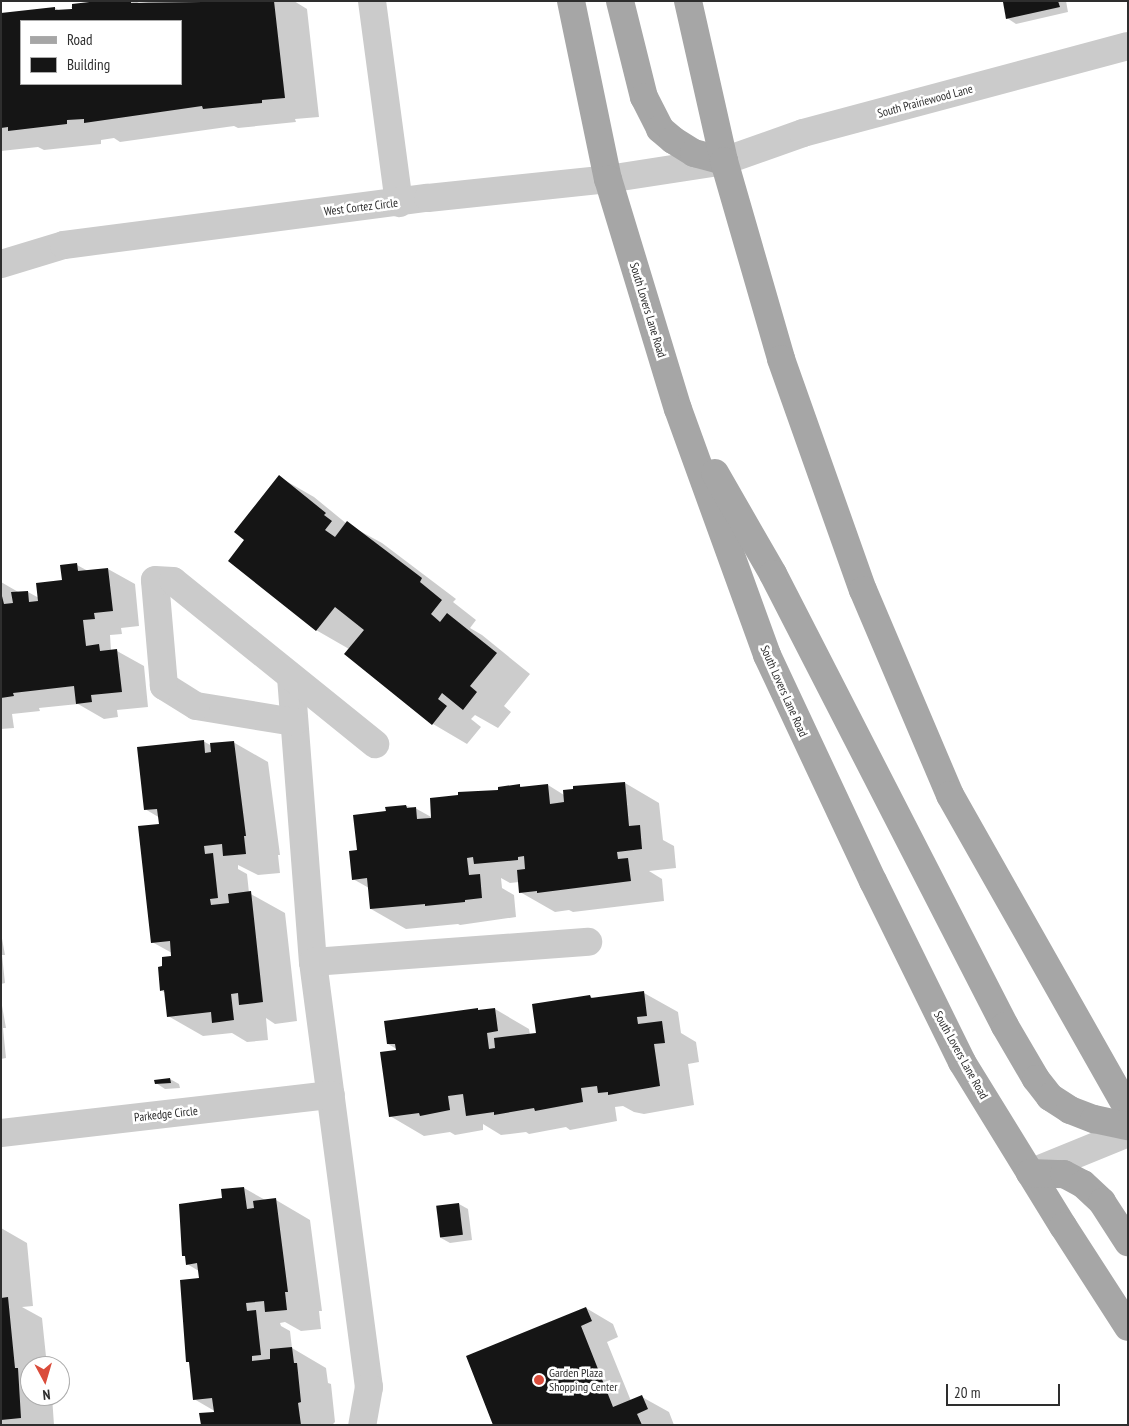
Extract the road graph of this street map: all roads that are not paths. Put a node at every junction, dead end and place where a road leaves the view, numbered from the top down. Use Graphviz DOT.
graph roads {
  1 [pos="372,1"];
  2 [pos="571,1"];
  3 [pos="620,1"];
  4 [pos="688,1"];
  5 [pos="1128,46"];
  6 [pos="724,162"];
  7 [pos="608,179"];
  8 [pos="398,203"];
  9 [pos="1,264"];
  10 [pos="678,409"];
  11 [pos="291,677"];
  12 [pos="294,722"];
  13 [pos="375,744"];
  14 [pos="588,942"];
  15 [pos="313,962"];
  16 [pos="331,1096"];
  17 [pos="1128,1109"];
  18 [pos="1128,1126"];
  19 [pos="1,1133"];
  20 [pos="1128,1133"];
  21 [pos="1030,1173"];
  22 [pos="1128,1242"];
  23 [pos="1128,1327"];
  24 [pos="362,1425"];
  1 -- 8 [label="street"];
  2 -- 7 [label="main road, South Lovers Lane Road"];
  3 -- 6 [label="main road"];
  4 -- 6 [label="main road"];
  5 -- 6 [label="street, South Prairiewood Lane"];
  6 -- 7 [label="street, West Cortez Circle"];
  6 -- 17 [label="main road"];
  7 -- 8 [label="street, West Cortez Circle"];
  7 -- 10 [label="main road, South Lovers Lane Road"];
  8 -- 9 [label="street, West Cortez Circle"];
  10 -- 18 [label="main road"];
  10 -- 21 [label="main road, South Lovers Lane Road"];
  11 -- 12 [label="street"];
  11 -- 12 [label="street"];
  11 -- 13 [label="street"];
  12 -- 15 [label="street"];
  14 -- 15 [label="street"];
  15 -- 16 [label="street"];
  16 -- 19 [label="street, Parkedge Circle"];
  16 -- 24 [label="street"];
  20 -- 21 [label="street"];
  21 -- 22 [label="main road"];
  21 -- 23 [label="main road, South Lovers Lane Road"];
}
